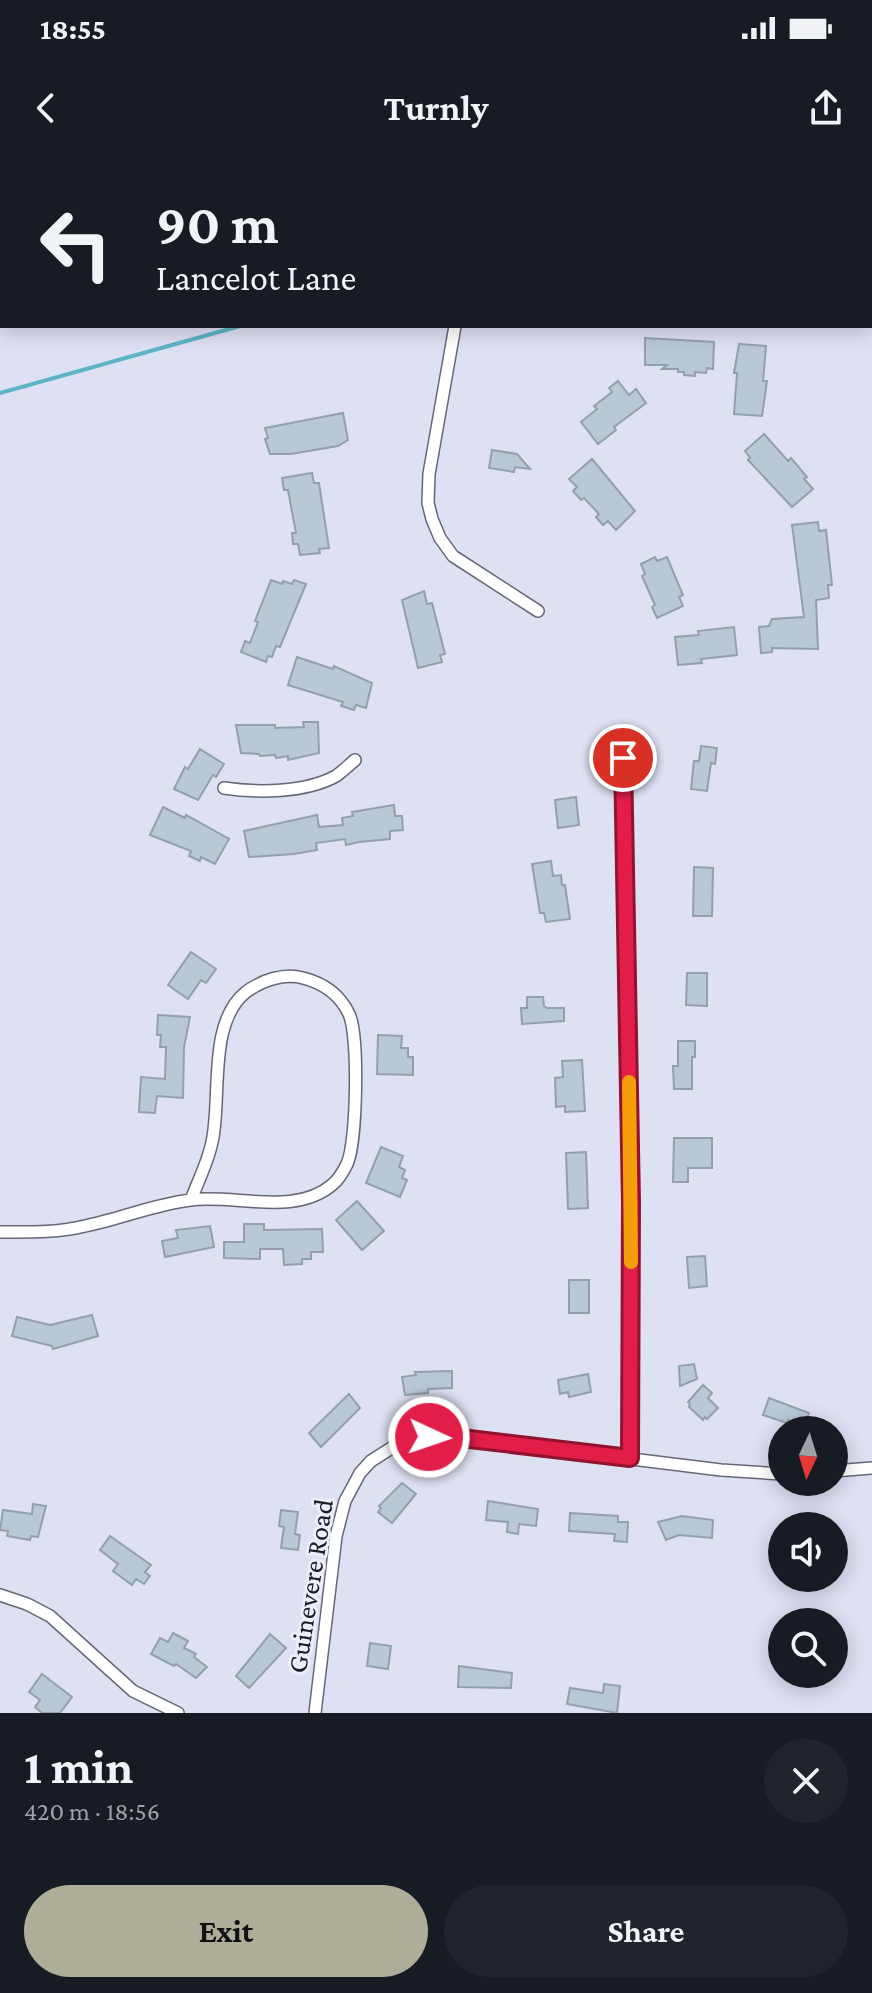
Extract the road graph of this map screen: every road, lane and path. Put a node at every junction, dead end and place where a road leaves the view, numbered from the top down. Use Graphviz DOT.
graph roads {
  1 [pos="455,328"];
  2 [pos="538,611"];
  3 [pos="623,758"];
  4 [pos="355,760"];
  5 [pos="224,788"];
  6 [pos="191,1200"];
  7 [pos="0,1232"];
  8 [pos="630,1458"];
  9 [pos="872,1468"];
  10 [pos="848,1470"];
  11 [pos="768,1473"];
  12 [pos="0,1595"];
  13 [pos="178,1713"];
  14 [pos="315,1713"];
  1 -- 2 [label="street"];
  3 -- 8 [label="street"];
  4 -- 5 [label="street"];
  6 -- 6 [label="street"];
  6 -- 7 [label="street"];
  8 -- 11 [label="street, Guinevere Road"];
  8 -- 14 [label="street, Guinevere Road"];
  9 -- 10 [label="street"];
  12 -- 13 [label="street"];
}
